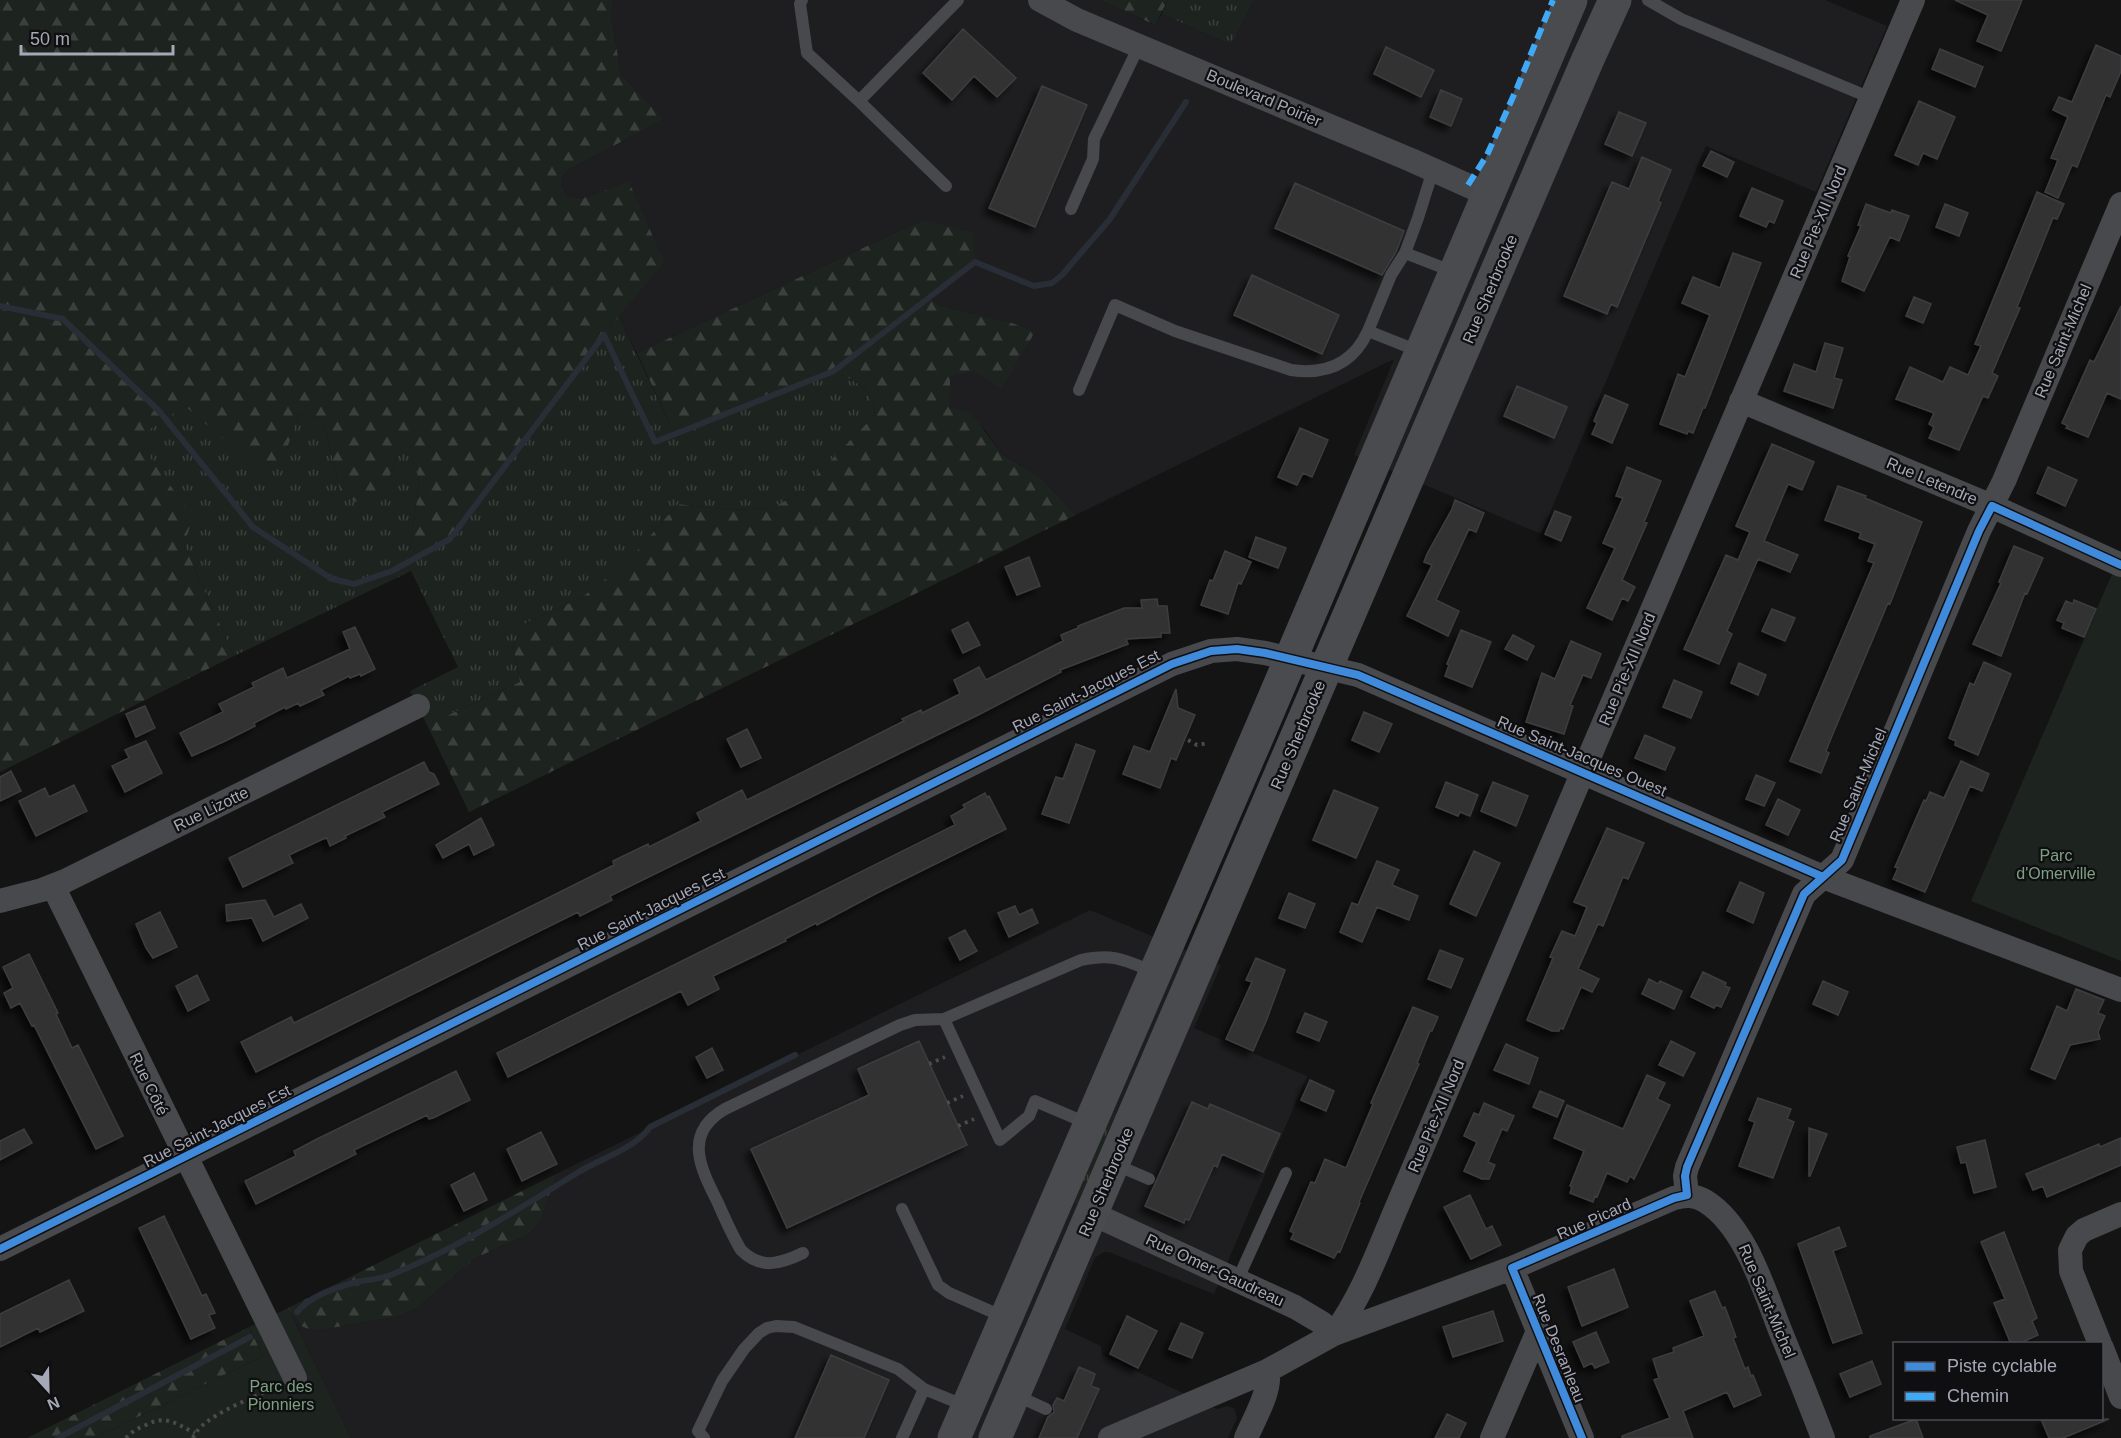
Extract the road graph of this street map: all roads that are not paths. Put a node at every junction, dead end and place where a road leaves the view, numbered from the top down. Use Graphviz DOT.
graph roads {
  1 [pos="802,0"];
  2 [pos="958,0"];
  3 [pos="1040,0"];
  4 [pos="1571,0"];
  5 [pos="1615,0"];
  6 [pos="1648,0"];
  7 [pos="1913,0"];
  8 [pos="1140,46"];
  9 [pos="1871,98"];
  10 [pos="859,101"];
  11 [pos="1433,170"];
  12 [pos="946,186"];
  13 [pos="1489,195"];
  14 [pos="2121,204"];
  15 [pos="1071,209"];
  16 [pos="1405,253"];
  17 [pos="1455,273"];
  18 [pos="1368,330"];
  19 [pos="1421,352"];
  20 [pos="1079,390"];
  21 [pos="1741,401"];
  22 [pos="1992,506"];
  23 [pos="2121,565"];
  24 [pos="1290,659"];
  25 [pos="1327,667"];
  26 [pos="418,706"];
  27 [pos="1584,772"];
  28 [pos="1823,877"];
  29 [pos="53,886"];
  30 [pos="0,901"];
  31 [pos="1155,972"];
  32 [pos="2121,990"];
  33 [pos="944,1019"];
  34 [pos="1089,1124"];
  35 [pos="185,1156"];
  36 [pos="1114,1164"];
  37 [pos="1286,1173"];
  38 [pos="1149,1179"];
  39 [pos="1687,1195"];
  40 [pos="902,1209"];
  41 [pos="1093,1214"];
  42 [pos="2121,1214"];
  43 [pos="0,1249"];
  44 [pos="803,1253"];
  45 [pos="1512,1268"];
  46 [pos="1237,1281"];
  47 [pos="1006,1318"];
  48 [pos="1538,1331"];
  49 [pos="1334,1334"];
  50 [pos="2099,1342"];
  51 [pos="2103,1351"];
  52 [pos="1267,1371"];
  53 [pos="295,1378"];
  54 [pos="924,1389"];
  55 [pos="1014,1395"];
  56 [pos="2121,1397"];
  57 [pos="968,1407"];
  58 [pos="1046,1409"];
  59 [pos="704,1438"];
  60 [pos="902,1438"];
  61 [pos="954,1438"];
  62 [pos="996,1438"];
  63 [pos="1110,1438"];
  64 [pos="1246,1438"];
  65 [pos="1492,1438"];
  66 [pos="1582,1438"];
  67 [pos="1823,1438"];
  1 -- 10 [label="lane"];
  2 -- 10 [label="lane"];
  3 -- 8 [label="street, Boulevard Poirier"];
  4 -- 13 [label="main road"];
  5 -- 25 [label="main road, Rue Sherbrooke"];
  6 -- 9 [label="lane"];
  7 -- 9 [label="street, Rue Pie-XII Nord"];
  8 -- 11 [label="street, Boulevard Poirier"];
  8 -- 15 [label="lane"];
  9 -- 21 [label="street, Rue Pie-XII Nord"];
  10 -- 12 [label="lane"];
  11 -- 13 [label="street, Boulevard Poirier"];
  11 -- 16 [label="lane"];
  13 -- 17 [label="main road"];
  14 -- 22 [label="street, Rue Saint-Michel"];
  16 -- 17 [label="lane"];
  16 -- 18 [label="lane"];
  17 -- 19 [label="main road"];
  18 -- 19 [label="lane"];
  18 -- 20 [label="lane"];
  19 -- 24 [label="main road"];
  21 -- 22 [label="street, Rue Letendre"];
  21 -- 27 [label="street, Rue Pie-XII Nord"];
  22 -- 23 [label="street, Rue Letendre"];
  22 -- 28 [label="street, Rue Saint-Michel"];
  24 -- 25 [label="street, Rue Saint-Jacques Est"];
  24 -- 31 [label="main road"];
  24 -- 35 [label="street, Rue Saint-Jacques Est"];
  25 -- 27 [label="street, Rue Saint-Jacques Ouest"];
  25 -- 36 [label="main road, Rue Sherbrooke"];
  26 -- 29 [label="street, Rue Lizotte"];
  27 -- 28 [label="street, Rue Saint-Jacques Ouest"];
  27 -- 49 [label="street, Rue Pie-XII Nord"];
  28 -- 32 [label="street, Rue Saint-Jacques Ouest"];
  28 -- 39 [label="street, Rue Saint-Michel"];
  29 -- 30 [label="street, Rue Lizotte"];
  29 -- 35 [label="street, Rue Côté"];
  31 -- 33 [label="lane"];
  31 -- 34 [label="main road"];
  33 -- 34 [label="lane"];
  33 -- 44 [label="lane"];
  34 -- 47 [label="main road"];
  35 -- 43 [label="street, Rue Saint-Jacques Est"];
  35 -- 53 [label="street, Rue Côté"];
  36 -- 38 [label="lane"];
  36 -- 41 [label="main road, Rue Sherbrooke"];
  37 -- 46 [label="lane"];
  39 -- 45 [label="street, Rue Picard"];
  39 -- 67 [label="street, Rue Saint-Michel"];
  40 -- 47 [label="lane"];
  41 -- 46 [label="street, Rue Omer-Gaudreau"];
  41 -- 55 [label="main road, Rue Sherbrooke"];
  42 -- 50 [label="street"];
  45 -- 48 [label="street, Rue Desranleau"];
  45 -- 49 [label="street, Rue Picard"];
  46 -- 49 [label="street, Rue Omer-Gaudreau"];
  47 -- 57 [label="main road"];
  48 -- 65 [label="street"];
  48 -- 66 [label="street, Rue Desranleau"];
  49 -- 52 [label="street, Rue Picard"];
  51 -- 56 [label="street"];
  52 -- 63 [label="street, Rue Picard"];
  52 -- 64 [label="street"];
  54 -- 57 [label="lane"];
  54 -- 59 [label="lane"];
  54 -- 60 [label="lane"];
  55 -- 58 [label="lane"];
  55 -- 62 [label="main road, Rue Sherbrooke"];
  57 -- 61 [label="main road"];
}
